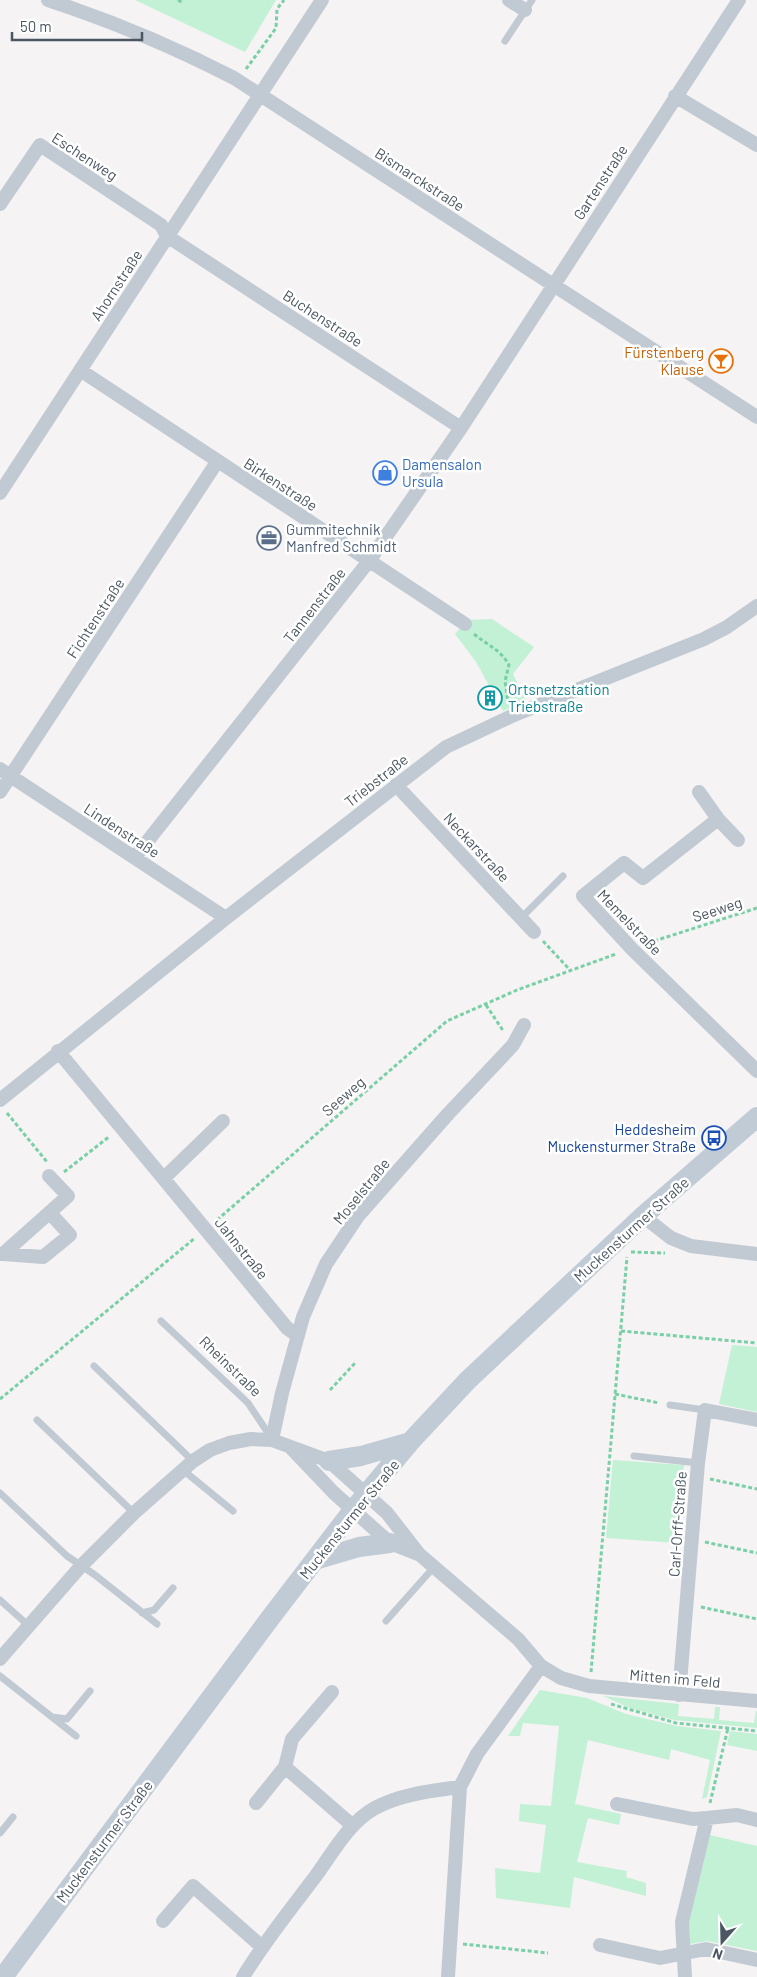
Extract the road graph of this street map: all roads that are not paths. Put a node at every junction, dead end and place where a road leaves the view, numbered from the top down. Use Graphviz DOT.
graph roads {
  1 [pos="48,0"];
  2 [pos="322,0"];
  3 [pos="509,0"];
  4 [pos="739,0"];
  5 [pos="529,5"];
  6 [pos="505,40"];
  7 [pos="260,94"];
  8 [pos="674,96"];
  9 [pos="757,145"];
  10 [pos="0,204"];
  11 [pos="168,236"];
  12 [pos="553,285"];
  13 [pos="80,370"];
  14 [pos="757,417"];
  15 [pos="461,428"];
  16 [pos="218,462"];
  17 [pos="0,493"];
  18 [pos="369,561"];
  19 [pos="757,606"];
  20 [pos="465,624"];
  21 [pos="5,773"];
  22 [pos="396,785"];
  23 [pos="0,792"];
  24 [pos="699,792"];
  25 [pos="718,819"];
  26 [pos="738,840"];
  27 [pos="135,857"];
  28 [pos="563,876"];
  29 [pos="226,918"];
  30 [pos="520,918"];
  31 [pos="534,932"];
  32 [pos="524,1025"];
  33 [pos="58,1051"];
  34 [pos="757,1071"];
  35 [pos="3,1106"];
  36 [pos="757,1117"];
  37 [pos="223,1121"];
  38 [pos="51,1178"];
  39 [pos="164,1178"];
  40 [pos="50,1213"];
  41 [pos="643,1216"];
  42 [pos="2,1254"];
  43 [pos="757,1254"];
  44 [pos="161,1321"];
  45 [pos="298,1336"];
  46 [pos="94,1366"];
  47 [pos="670,1405"];
  48 [pos="705,1410"];
  49 [pos="37,1420"];
  50 [pos="757,1420"];
  51 [pos="272,1440"];
  52 [pos="410,1442"];
  53 [pos="290,1446"];
  54 [pos="634,1456"];
  55 [pos="329,1461"];
  56 [pos="188,1465"];
  57 [pos="698,1470"];
  58 [pos="0,1493"];
  59 [pos="366,1495"];
  60 [pos="354,1510"];
  61 [pos="233,1511"];
  62 [pos="134,1513"];
  63 [pos="390,1543"];
  64 [pos="419,1554"];
  65 [pos="315,1560"];
  66 [pos="81,1566"];
  67 [pos="434,1567"];
  68 [pos="173,1588"];
  69 [pos="0,1600"];
  70 [pos="142,1613"];
  71 [pos="386,1621"];
  72 [pos="157,1624"];
  73 [pos="28,1626"];
  74 [pos="0,1659"];
  75 [pos="541,1666"];
  76 [pos="0,1676"];
  77 [pos="90,1691"];
  78 [pos="332,1692"];
  79 [pos="679,1695"];
  80 [pos="757,1701"];
  81 [pos="52,1717"];
  82 [pos="76,1736"];
  83 [pos="285,1767"];
  84 [pos="460,1787"];
  85 [pos="256,1803"];
  86 [pos="617,1804"];
  87 [pos="13,1817"];
  88 [pos="707,1818"];
  89 [pos="757,1820"];
  90 [pos="353,1826"];
  91 [pos="0,1833"];
  92 [pos="163,1921"];
  93 [pos="600,1945"];
  94 [pos="262,1947"];
  95 [pos="684,1954"];
  96 [pos="757,1960"];
  97 [pos="3,1977"];
  98 [pos="243,1977"];
  99 [pos="448,1977"];
  100 [pos="685,1977"];
  1 -- 7 [label="street, Bismarckstraße"];
  2 -- 7 [label="street, Ahornstraße"];
  3 -- 5 [label="street"];
  4 -- 8 [label="street, Gartenstraße"];
  5 -- 6 [label="lane"];
  7 -- 11 [label="street, Ahornstraße"];
  7 -- 12 [label="street, Bismarckstraße"];
  8 -- 9 [label="street"];
  8 -- 12 [label="street, Gartenstraße"];
  10 -- 11 [label="street, Eschenweg"];
  11 -- 13 [label="street, Ahornstraße"];
  11 -- 15 [label="street, Buchenstraße"];
  12 -- 14 [label="street, Bismarckstraße"];
  12 -- 15 [label="street, Tannenstraße"];
  13 -- 16 [label="street, Birkenstraße"];
  13 -- 17 [label="street, Ahornstraße"];
  15 -- 18 [label="street, Tannenstraße"];
  16 -- 18 [label="street, Birkenstraße"];
  16 -- 21 [label="street, Fichtenstraße"];
  18 -- 20 [label="street, Birkenstraße"];
  18 -- 27 [label="street, Tannenstraße"];
  19 -- 22 [label="street, Triebstraße"];
  21 -- 23 [label="street, Fichtenstraße"];
  21 -- 27 [label="street, Lindenstraße"];
  22 -- 29 [label="street, Triebstraße"];
  22 -- 30 [label="street, Neckarstraße"];
  24 -- 25 [label="street"];
  25 -- 26 [label="street"];
  25 -- 34 [label="street, Memelstraße"];
  27 -- 29 [label="street, Lindenstraße"];
  28 -- 30 [label="lane"];
  29 -- 33 [label="street, Triebstraße"];
  30 -- 31 [label="street, Neckarstraße"];
  32 -- 45 [label="street, Moselstraße"];
  33 -- 35 [label="street, Triebstraße"];
  33 -- 39 [label="street, Jahnstraße"];
  36 -- 41 [label="main road, Muckensturmer Straße"];
  37 -- 39 [label="street"];
  38 -- 40 [label="street"];
  39 -- 45 [label="street, Jahnstraße"];
  40 -- 42 [label="street"];
  40 -- 42 [label="street"];
  41 -- 43 [label="street"];
  41 -- 52 [label="main road, Muckensturmer Straße"];
  44 -- 51 [label="lane, Rheinstraße"];
  45 -- 51 [label="street, Moselstraße"];
  46 -- 56 [label="lane"];
  47 -- 48 [label="lane"];
  48 -- 50 [label="street"];
  48 -- 57 [label="street, Carl-Orff-Straße"];
  49 -- 62 [label="lane"];
  51 -- 53 [label="street"];
  51 -- 56 [label="street"];
  52 -- 55 [label="main road"];
  52 -- 59 [label="main road, Muckensturmer Straße"];
  53 -- 55 [label="street"];
  53 -- 60 [label="street"];
  54 -- 57 [label="lane"];
  55 -- 59 [label="street"];
  56 -- 61 [label="lane"];
  56 -- 62 [label="street"];
  57 -- 79 [label="street, Carl-Orff-Straße"];
  58 -- 66 [label="lane"];
  59 -- 60 [label="main road, Muckensturmer Straße"];
  59 -- 64 [label="street"];
  60 -- 63 [label="street"];
  60 -- 65 [label="main road, Muckensturmer Straße"];
  62 -- 66 [label="street"];
  63 -- 64 [label="street"];
  63 -- 65 [label="main road"];
  64 -- 67 [label="street, Mitten im Feld"];
  65 -- 97 [label="main road, Muckensturmer Straße"];
  66 -- 70 [label="lane"];
  66 -- 73 [label="street"];
  67 -- 71 [label="lane"];
  67 -- 75 [label="street, Mitten im Feld"];
  68 -- 70 [label="lane"];
  69 -- 73 [label="lane"];
  70 -- 72 [label="lane"];
  73 -- 74 [label="street"];
  75 -- 79 [label="street, Mitten im Feld"];
  75 -- 84 [label="street"];
  76 -- 81 [label="lane"];
  77 -- 81 [label="lane"];
  78 -- 83 [label="street"];
  79 -- 80 [label="street, Mitten im Feld"];
  81 -- 82 [label="lane"];
  83 -- 85 [label="street"];
  83 -- 90 [label="street"];
  84 -- 90 [label="street"];
  84 -- 99 [label="street"];
  86 -- 88 [label="street"];
  87 -- 91 [label="lane"];
  88 -- 89 [label="street"];
  88 -- 95 [label="street"];
  90 -- 94 [label="street"];
  92 -- 94 [label="street"];
  93 -- 95 [label="street"];
  94 -- 98 [label="street"];
  95 -- 96 [label="street"];
  95 -- 100 [label="street"];
}
